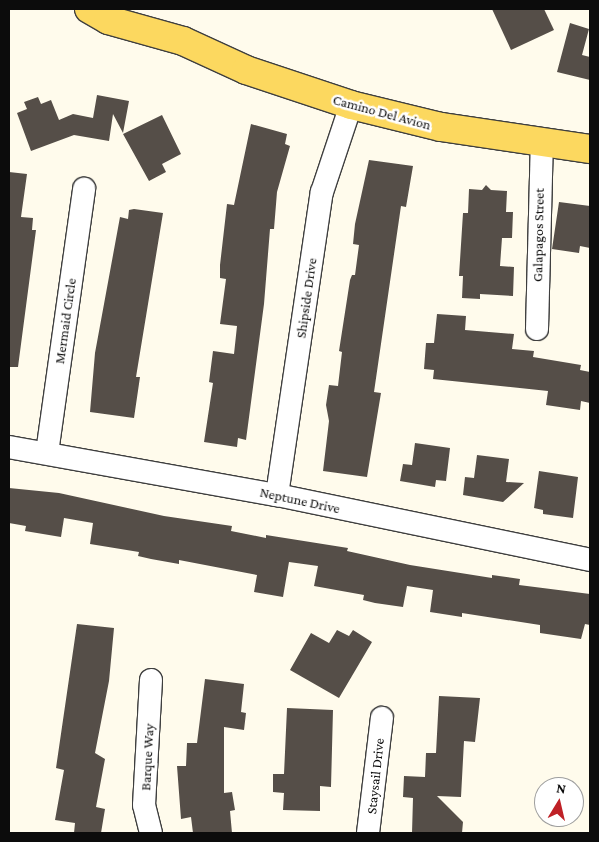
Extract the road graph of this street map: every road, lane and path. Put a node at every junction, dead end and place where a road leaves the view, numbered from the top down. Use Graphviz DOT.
graph roads {
  1 [pos="88,9"];
  2 [pos="143,9"];
  3 [pos="184,42"];
  4 [pos="351,105"];
  5 [pos="542,141"];
  6 [pos="590,149"];
  7 [pos="84,189"];
  8 [pos="536,329"];
  9 [pos="9,447"];
  10 [pos="47,453"];
  11 [pos="277,495"];
  12 [pos="590,560"];
  13 [pos="151,680"];
  14 [pos="382,718"];
  15 [pos="151,833"];
  16 [pos="368,833"];
  1 -- 3 [label="main road, Camino Del Avion"];
  2 -- 3 [label="main road, Camino Del Avion"];
  3 -- 4 [label="main road, Camino Del Avion"];
  4 -- 5 [label="main road, Camino Del Avion"];
  4 -- 11 [label="street, Shipside Drive"];
  5 -- 6 [label="main road, Camino Del Avion"];
  5 -- 8 [label="street, Galapagos Street"];
  7 -- 10 [label="street, Mermaid Circle"];
  9 -- 10 [label="street, Neptune Drive"];
  10 -- 11 [label="street, Neptune Drive"];
  11 -- 12 [label="street, Neptune Drive"];
  13 -- 15 [label="street, Barque Way"];
  14 -- 16 [label="street, Staysail Drive"];
}
